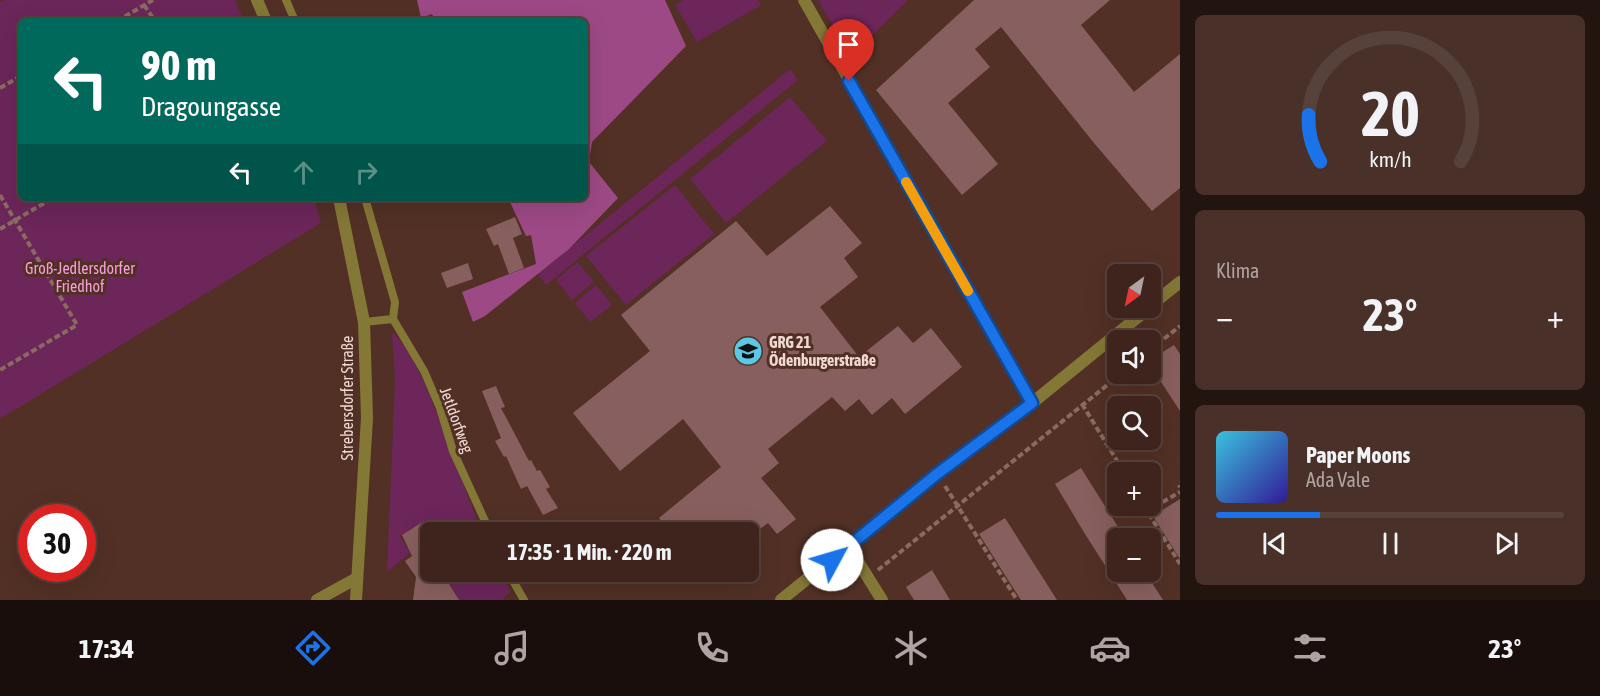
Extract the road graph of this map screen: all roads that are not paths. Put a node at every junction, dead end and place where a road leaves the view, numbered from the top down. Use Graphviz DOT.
graph roads {
  1 [pos="257,0"];
  2 [pos="286,0"];
  3 [pos="804,0"];
  4 [pos="265,18"];
  5 [pos="294,18"];
  6 [pos="340,201"];
  7 [pos="366,201"];
  8 [pos="1180,282"];
  9 [pos="1161,298"];
  10 [pos="1136,318"];
  11 [pos="393,319"];
  12 [pos="364,321"];
  13 [pos="1032,403"];
  14 [pos="485,522"];
  15 [pos="849,547"];
  16 [pos="357,578"];
  17 [pos="514,582"];
  18 [pos="317,600"];
  19 [pos="356,600"];
  20 [pos="524,600"];
  21 [pos="781,600"];
  22 [pos="882,600"];
  1 -- 4 [label="street"];
  2 -- 5 [label="lane"];
  3 -- 13 [label="street"];
  6 -- 12 [label="street, Strebersdorfer Straße"];
  7 -- 11 [label="lane"];
  8 -- 9 [label="street"];
  10 -- 13 [label="street"];
  11 -- 12 [label="lane"];
  11 -- 14 [label="lane, Jetldorfweg"];
  12 -- 16 [label="street, Strebersdorfer Straße"];
  13 -- 15 [label="street"];
  15 -- 21 [label="street"];
  15 -- 22 [label="street"];
  16 -- 18 [label="street"];
  16 -- 19 [label="street, Strebersdorfer Straße"];
  17 -- 20 [label="lane"];
}
